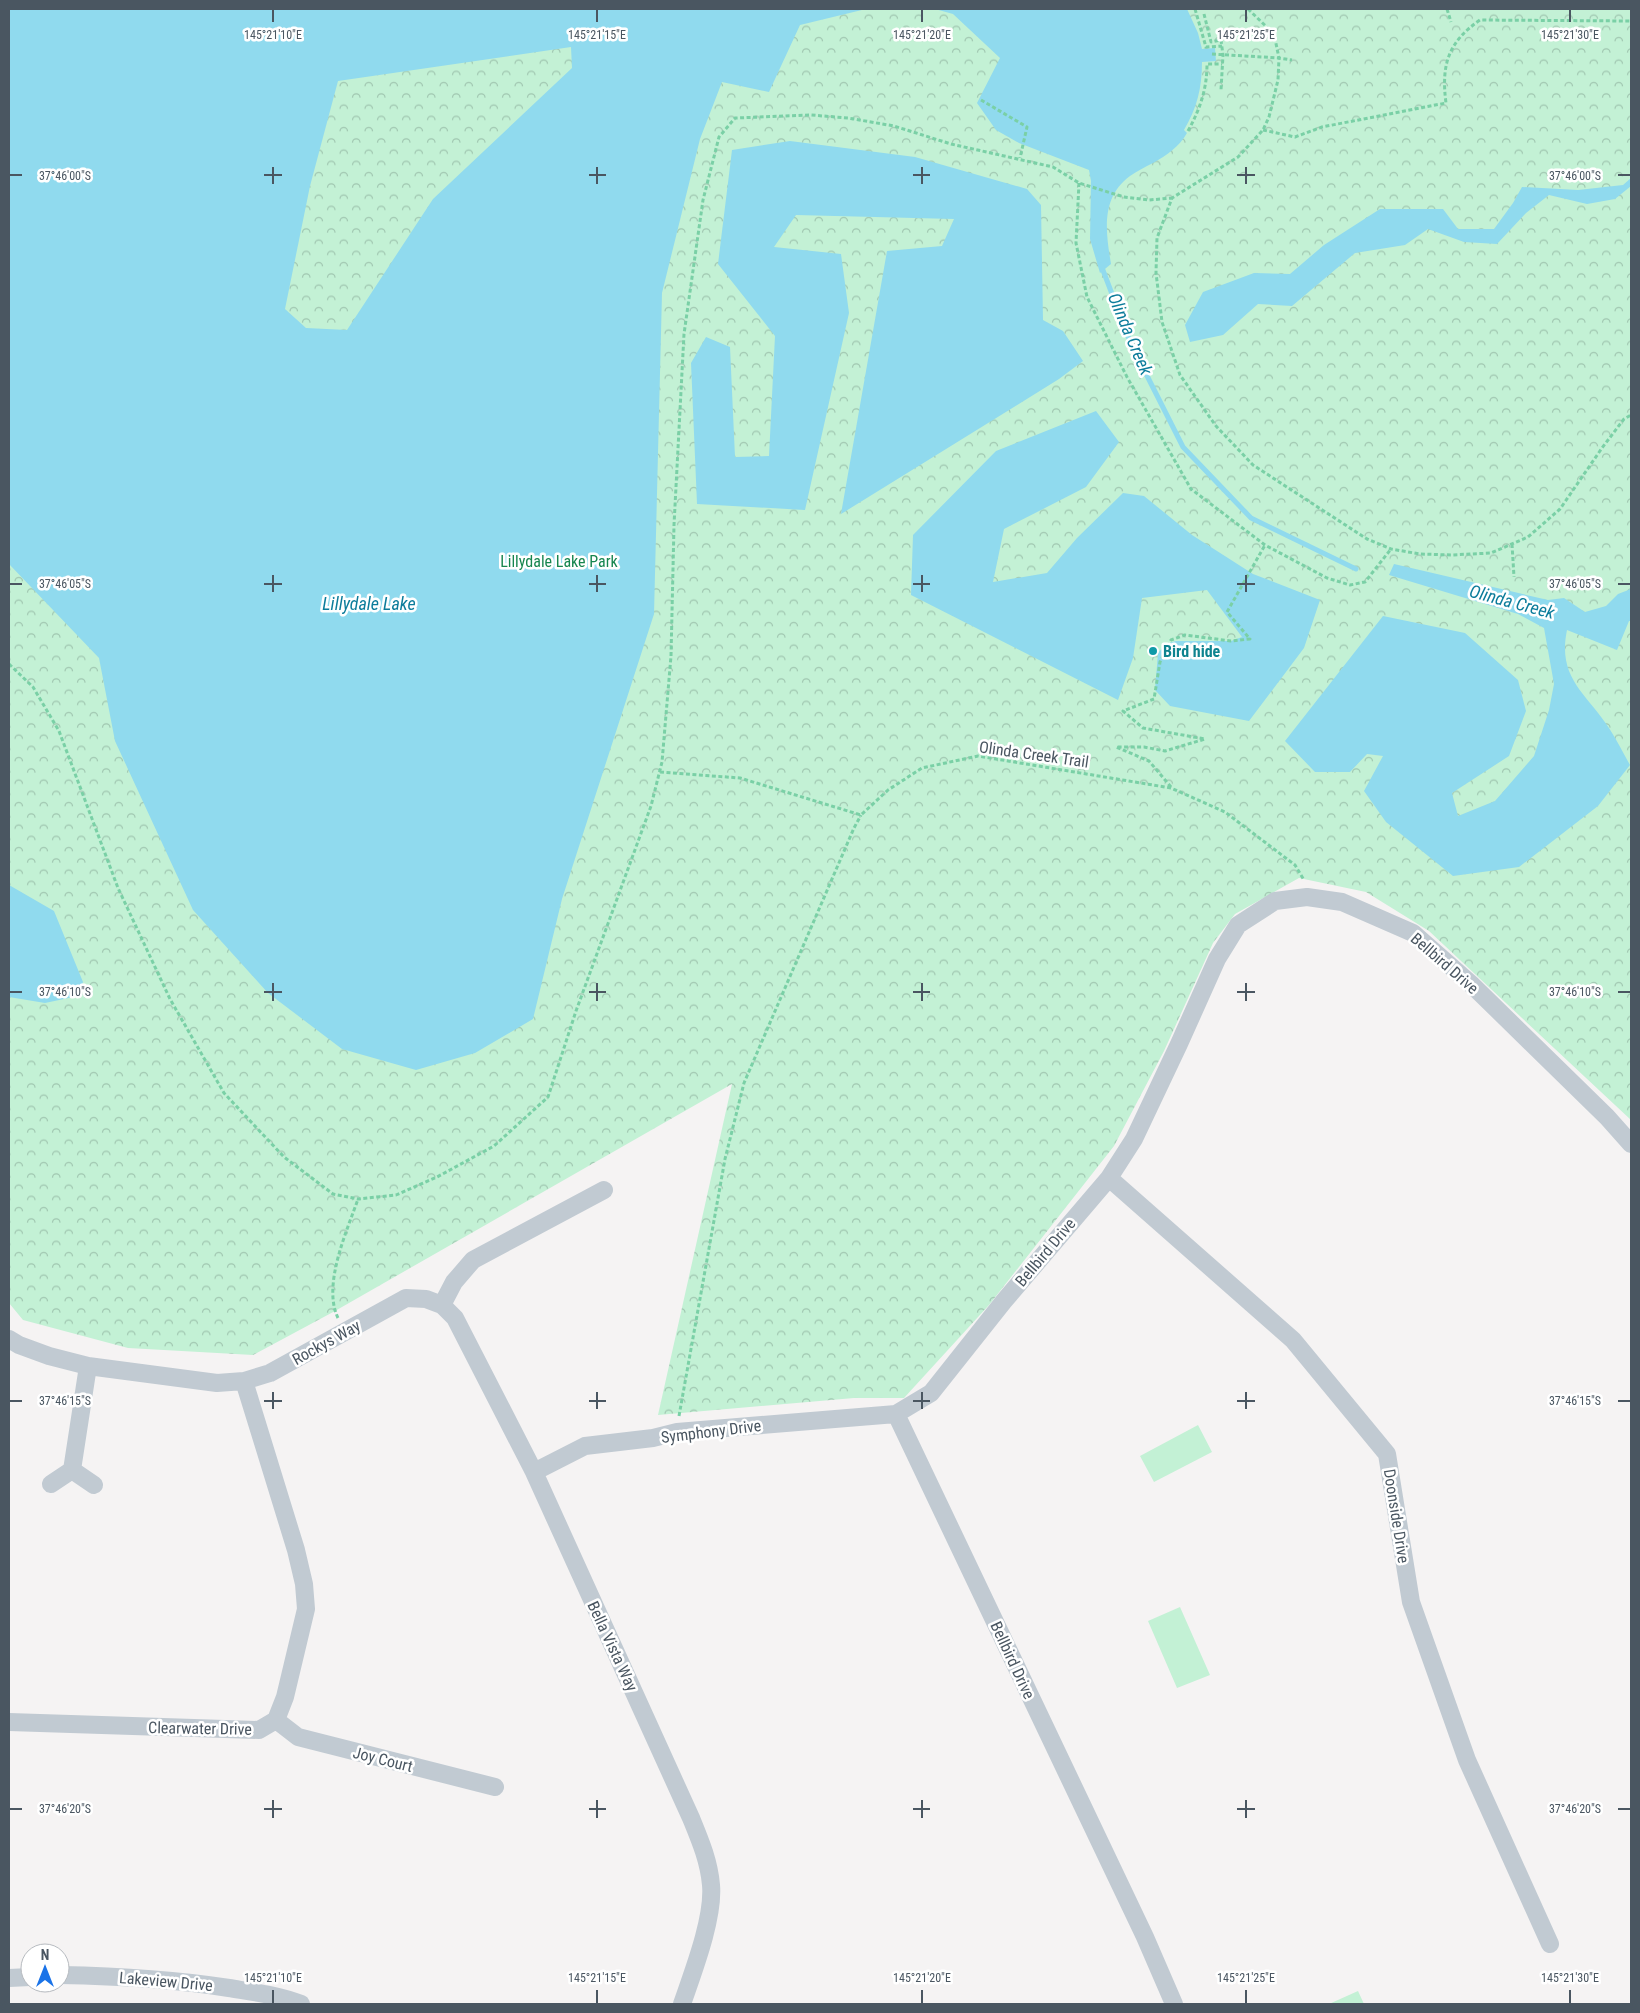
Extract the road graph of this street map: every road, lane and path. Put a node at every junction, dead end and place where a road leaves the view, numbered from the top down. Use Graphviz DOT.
graph roads {
  1 [pos="1195,9"];
  2 [pos="1248,9"];
  3 [pos="1448,9"];
  4 [pos="1204,14"];
  5 [pos="1451,22"];
  6 [pos="1631,22"];
  7 [pos="1208,27"];
  8 [pos="1201,29"];
  9 [pos="1222,46"];
  10 [pos="1212,54"];
  11 [pos="1223,55"];
  12 [pos="1279,58"];
  13 [pos="1292,60"];
  14 [pos="1222,64"];
  15 [pos="1221,90"];
  16 [pos="981,100"];
  17 [pos="1263,130"];
  18 [pos="1188,131"];
  19 [pos="1020,158"];
  20 [pos="1079,183"];
  21 [pos="1172,198"];
  22 [pos="1631,416"];
  23 [pos="1512,544"];
  24 [pos="1265,545"];
  25 [pos="1391,549"];
  26 [pos="1514,577"];
  27 [pos="9,664"];
  28 [pos="660,772"];
  29 [pos="1171,788"];
  30 [pos="861,815"];
  31 [pos="1305,881"];
  32 [pos="1631,1144"];
  33 [pos="1109,1178"];
  34 [pos="604,1190"];
  35 [pos="358,1199"];
  36 [pos="442,1305"];
  37 [pos="345,1332"];
  38 [pos="9,1339"];
  39 [pos="88,1366"];
  40 [pos="244,1381"];
  41 [pos="896,1414"];
  42 [pos="677,1432"];
  43 [pos="72,1470"];
  44 [pos="534,1472"];
  45 [pos="51,1484"];
  46 [pos="94,1486"];
  47 [pos="276,1720"];
  48 [pos="9,1722"];
  49 [pos="495,1787"];
  50 [pos="1550,1944"];
  51 [pos="70,1975"];
  52 [pos="300,2004"];
  53 [pos="682,2004"];
  54 [pos="1174,2004"];
  1 -- 8 [label="path"];
  2 -- 12 [label="path"];
  3 -- 5 [label="path"];
  4 -- 7 [label="path"];
  6 -- 17 [label="path"];
  7 -- 8 [label="path"];
  7 -- 9 [label="path"];
  8 -- 9 [label="path"];
  9 -- 11 [label="path"];
  10 -- 11 [label="path"];
  11 -- 12 [label="path"];
  11 -- 14 [label="path"];
  12 -- 13 [label="path"];
  12 -- 17 [label="path"];
  14 -- 15 [label="path"];
  14 -- 18 [label="path"];
  16 -- 19 [label="path"];
  17 -- 21 [label="path"];
  19 -- 20 [label="path"];
  19 -- 28 [label="path"];
  20 -- 21 [label="path"];
  20 -- 24 [label="path"];
  21 -- 25 [label="path"];
  22 -- 23 [label="path"];
  23 -- 25 [label="path"];
  23 -- 26 [label="path"];
  24 -- 25 [label="path"];
  24 -- 29 [label="path"];
  27 -- 35 [label="path"];
  28 -- 30 [label="path"];
  28 -- 35 [label="path"];
  29 -- 30 [label="path, Olinda Creek Trail"];
  29 -- 31 [label="path, Olinda Creek Trail"];
  30 -- 42 [label="path"];
  32 -- 33 [label="street, Bellbird Drive"];
  33 -- 41 [label="street, Bellbird Drive"];
  33 -- 50 [label="street, Doonside Drive"];
  34 -- 36 [label="street"];
  35 -- 37 [label="path"];
  36 -- 37 [label="street, Rockys Way"];
  36 -- 44 [label="street, Bella Vista Way"];
  37 -- 40 [label="street, Rockys Way"];
  38 -- 39 [label="street, Rockys Way"];
  39 -- 40 [label="street, Rockys Way"];
  39 -- 43 [label="street"];
  40 -- 47 [label="street, Clearwater Drive"];
  41 -- 42 [label="street, Symphony Drive"];
  41 -- 54 [label="street, Bellbird Drive"];
  42 -- 44 [label="street, Symphony Drive"];
  43 -- 45 [label="street"];
  43 -- 46 [label="street"];
  44 -- 53 [label="street, Bella Vista Way"];
  47 -- 48 [label="street, Clearwater Drive"];
  47 -- 49 [label="street, Joy Court"];
  51 -- 52 [label="street, Lakeview Drive"];
}
